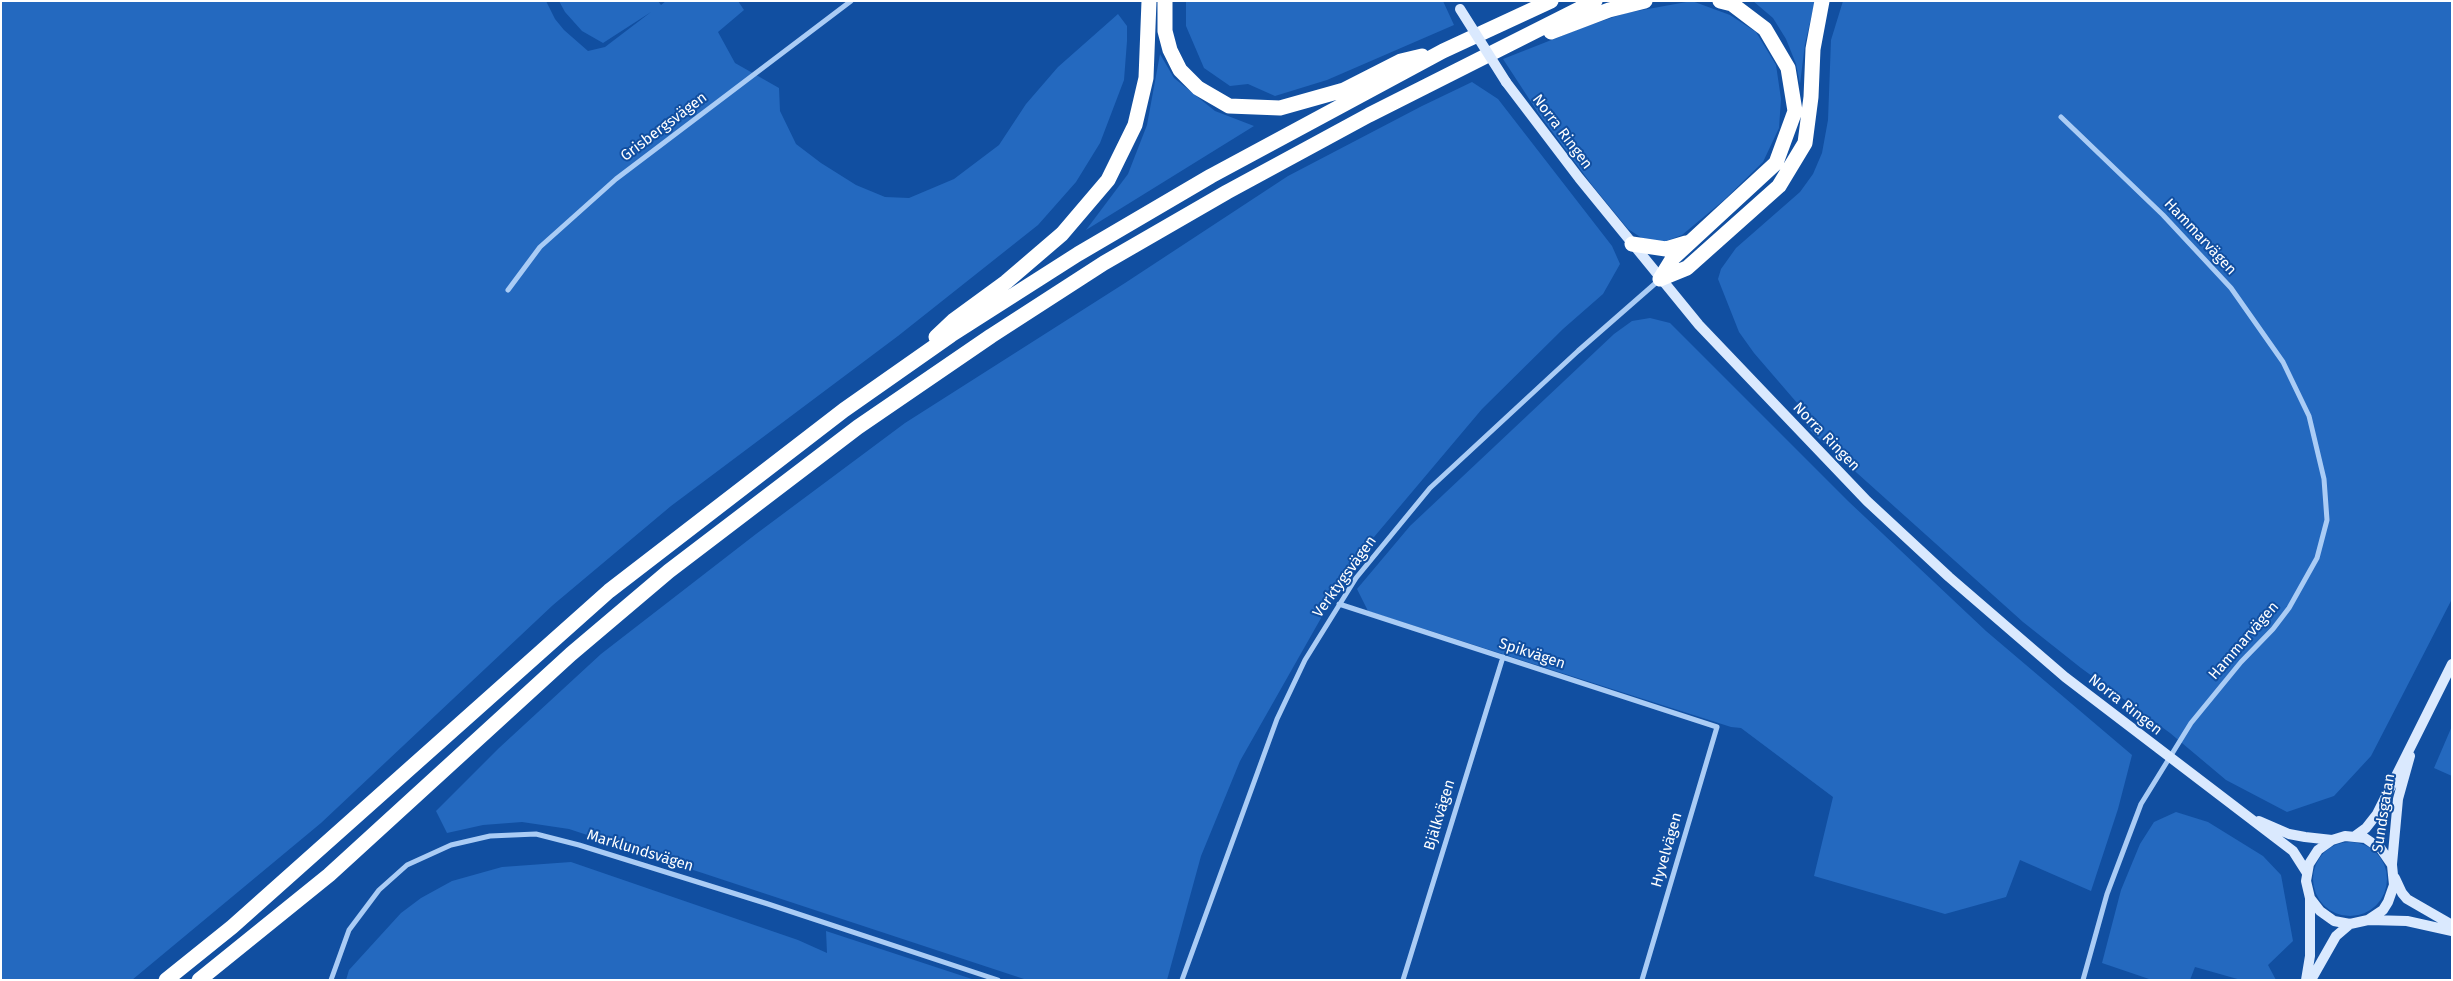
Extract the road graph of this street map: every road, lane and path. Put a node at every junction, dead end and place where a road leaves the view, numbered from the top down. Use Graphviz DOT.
graph roads {
  1 [pos="851,1"];
  2 [pos="1149,1"];
  3 [pos="1165,1"];
  4 [pos="1550,1"];
  5 [pos="1595,1"];
  6 [pos="1645,1"];
  7 [pos="1720,1"];
  8 [pos="1822,1"];
  9 [pos="1458,5"];
  10 [pos="1516,40"];
  11 [pos="1443,51"];
  12 [pos="2061,116"];
  13 [pos="1690,243"];
  14 [pos="1632,244"];
  15 [pos="1660,279"];
  16 [pos="508,290"];
  17 [pos="903,369"];
  18 [pos="1339,604"];
  19 [pos="1503,657"];
  20 [pos="2452,664"];
  21 [pos="1717,727"];
  22 [pos="2416,736"];
  23 [pos="2168,758"];
  24 [pos="2252,818"];
  25 [pos="2355,836"];
  26 [pos="2332,840"];
  27 [pos="2393,870"];
  28 [pos="2307,873"];
  29 [pos="2310,898"];
  30 [pos="2368,920"];
  31 [pos="2350,924"];
  32 [pos="2452,925"];
  33 [pos="2452,931"];
  34 [pos="166,980"];
  35 [pos="199,980"];
  36 [pos="332,980"];
  37 [pos="998,980"];
  38 [pos="1182,980"];
  39 [pos="1403,980"];
  40 [pos="1642,980"];
  41 [pos="2083,980"];
  42 [pos="2306,980"];
  43 [pos="2311,980"];
  1 -- 16 [label="street, Grisbergsvägen"];
  2 -- 17 [label="highway"];
  3 -- 11 [label="highway"];
  4 -- 11 [label="highway"];
  5 -- 10 [label="highway"];
  6 -- 10 [label="highway"];
  7 -- 13 [label="highway"];
  8 -- 15 [label="highway"];
  9 -- 14 [label="main road, Norra Ringen, bridge"];
  10 -- 35 [label="highway"];
  11 -- 17 [label="highway"];
  12 -- 23 [label="street, Hammarvägen"];
  13 -- 14 [label="highway"];
  13 -- 15 [label="highway"];
  14 -- 15 [label="main road, Norra Ringen"];
  15 -- 18 [label="street, Verktygsvägen"];
  15 -- 23 [label="main road, Norra Ringen"];
  17 -- 34 [label="highway"];
  18 -- 19 [label="street, Spikvägen"];
  18 -- 38 [label="street, Verktygsvägen"];
  19 -- 21 [label="street, Spikvägen"];
  19 -- 39 [label="street, Bjälkvägen"];
  20 -- 22 [label="main road, Sundsgatan"];
  21 -- 40 [label="street, Hyvelvägen"];
  22 -- 25 [label="main road, Sundsgatan"];
  22 -- 27 [label="main road, Sundsgatan"];
  23 -- 24 [label="main road, Norra Ringen"];
  23 -- 41 [label="street, Hammarvägen"];
  24 -- 26 [label="main road, Norra Ringen"];
  24 -- 28 [label="main road, Norra Ringen"];
  25 -- 26 [label="main road"];
  25 -- 27 [label="main road"];
  26 -- 28 [label="main road"];
  27 -- 30 [label="main road"];
  27 -- 32 [label="main road"];
  28 -- 29 [label="main road"];
  29 -- 31 [label="main road"];
  29 -- 42 [label="main road"];
  30 -- 31 [label="main road"];
  30 -- 33 [label="main road"];
  31 -- 43 [label="main road"];
  36 -- 37 [label="street, Marklundsvägen"];
}
